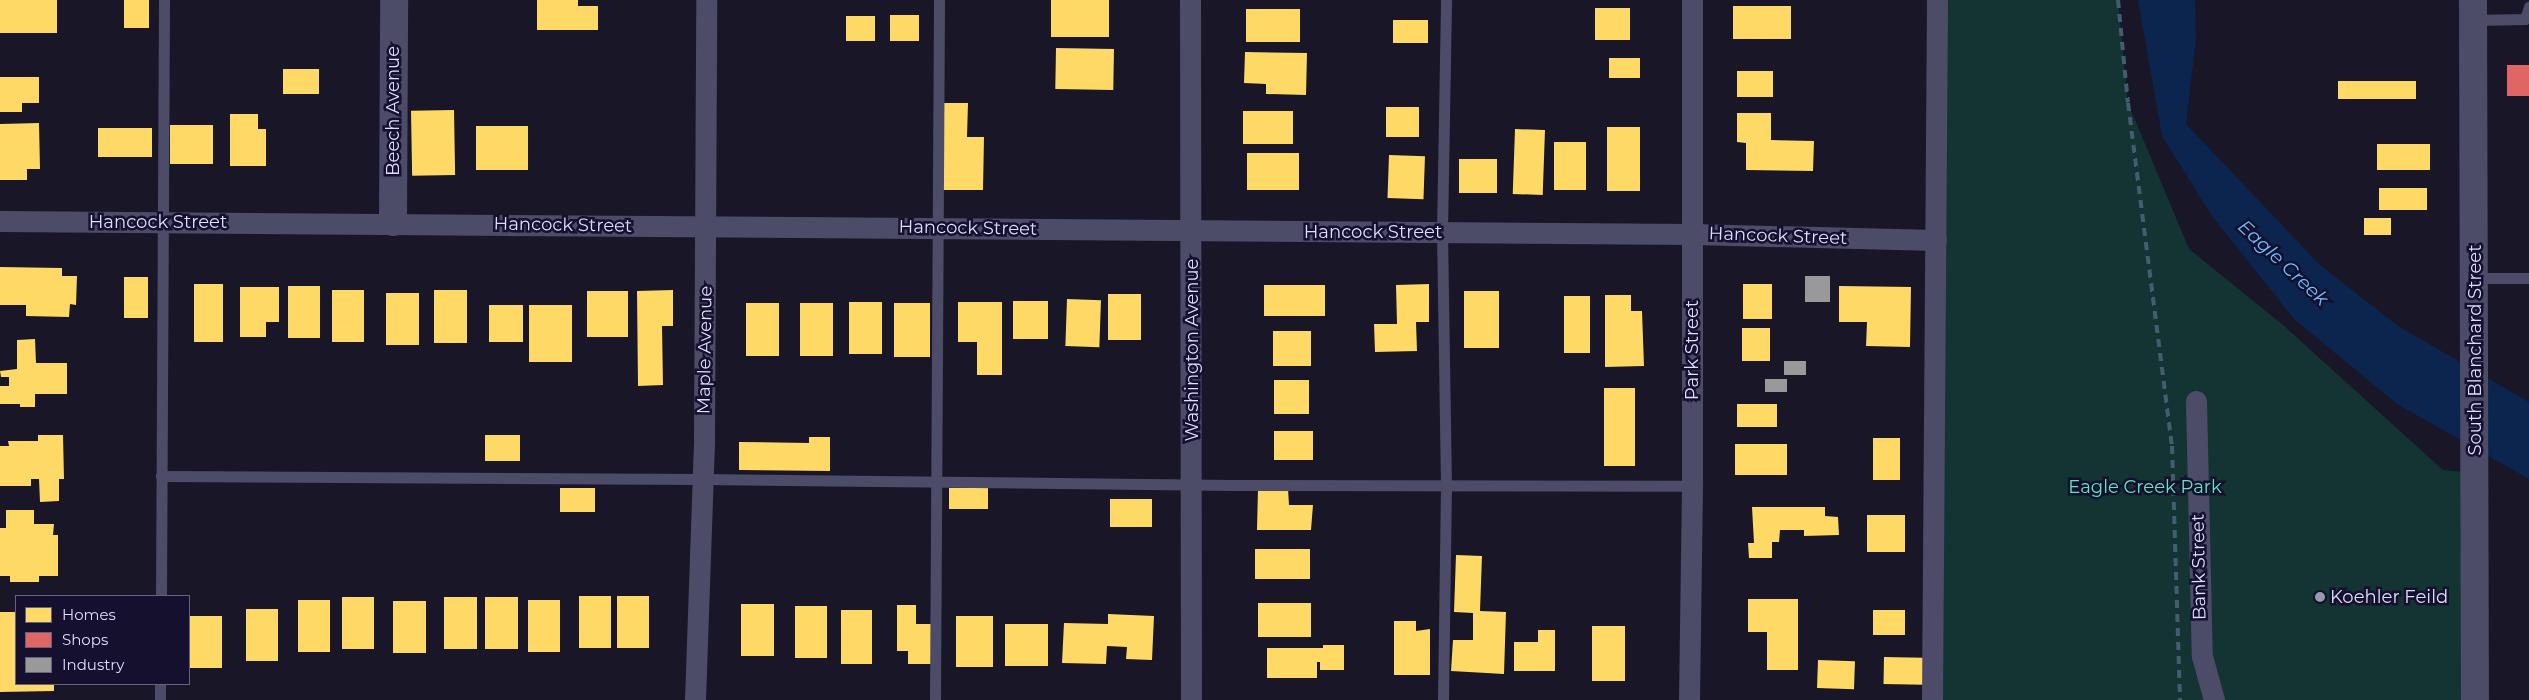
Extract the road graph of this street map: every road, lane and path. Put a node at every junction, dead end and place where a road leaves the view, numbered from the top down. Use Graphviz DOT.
graph roads {
  1 [pos="164,0"];
  2 [pos="394,0"];
  3 [pos="706,0"];
  4 [pos="939,0"];
  5 [pos="1190,0"];
  6 [pos="1446,0"];
  7 [pos="1692,0"];
  8 [pos="1937,0"];
  9 [pos="2529,7"];
  10 [pos="2474,10"];
  11 [pos="0,221"];
  12 [pos="161,222"];
  13 [pos="393,222"];
  14 [pos="706,226"];
  15 [pos="938,228"];
  16 [pos="1192,231"];
  17 [pos="1442,232"];
  18 [pos="1692,234"];
  19 [pos="1936,240"];
  20 [pos="2474,278"];
  21 [pos="2529,278"];
  22 [pos="2196,401"];
  23 [pos="161,476"];
  24 [pos="702,479"];
  25 [pos="935,482"];
  26 [pos="1191,485"];
  27 [pos="1446,486"];
  28 [pos="1692,486"];
  29 [pos="160,595"];
  30 [pos="160,685"];
  31 [pos="160,700"];
  32 [pos="695,700"];
  33 [pos="935,700"];
  34 [pos="1191,700"];
  35 [pos="1443,700"];
  36 [pos="1689,700"];
  37 [pos="1932,700"];
  38 [pos="2214,700"];
  39 [pos="2475,700"];
  1 -- 12 [label="lane"];
  2 -- 13 [label="street, Beech Avenue"];
  3 -- 14 [label="street, Maple Avenue"];
  4 -- 15 [label="lane"];
  5 -- 16 [label="street, Washington Avenue"];
  6 -- 17 [label="lane"];
  7 -- 18 [label="street, Park Street"];
  8 -- 19 [label="street"];
  9 -- 10 [label="lane"];
  10 -- 20 [label="street, South Blanchard Street"];
  11 -- 12 [label="street, Hancock Street"];
  12 -- 13 [label="street, Hancock Street"];
  12 -- 23 [label="lane"];
  13 -- 14 [label="street, Hancock Street"];
  14 -- 15 [label="street, Hancock Street"];
  14 -- 24 [label="street, Maple Avenue"];
  15 -- 16 [label="street, Hancock Street"];
  15 -- 25 [label="lane"];
  16 -- 17 [label="street, Hancock Street"];
  16 -- 26 [label="street, Washington Avenue"];
  17 -- 18 [label="street, Hancock Street"];
  17 -- 27 [label="lane"];
  18 -- 19 [label="street, Hancock Street"];
  18 -- 28 [label="street, Park Street"];
  19 -- 37 [label="street"];
  20 -- 21 [label="lane"];
  20 -- 39 [label="street, South Blanchard Street"];
  22 -- 38 [label="street, Bank Street"];
  23 -- 24 [label="lane"];
  23 -- 29 [label="lane"];
  24 -- 25 [label="lane"];
  24 -- 32 [label="street, Maple Avenue"];
  25 -- 26 [label="lane"];
  25 -- 33 [label="lane"];
  26 -- 27 [label="lane"];
  26 -- 34 [label="street, Washington Avenue"];
  27 -- 28 [label="lane"];
  27 -- 35 [label="lane"];
  28 -- 36 [label="street, Park Street"];
  30 -- 31 [label="lane"];
}
